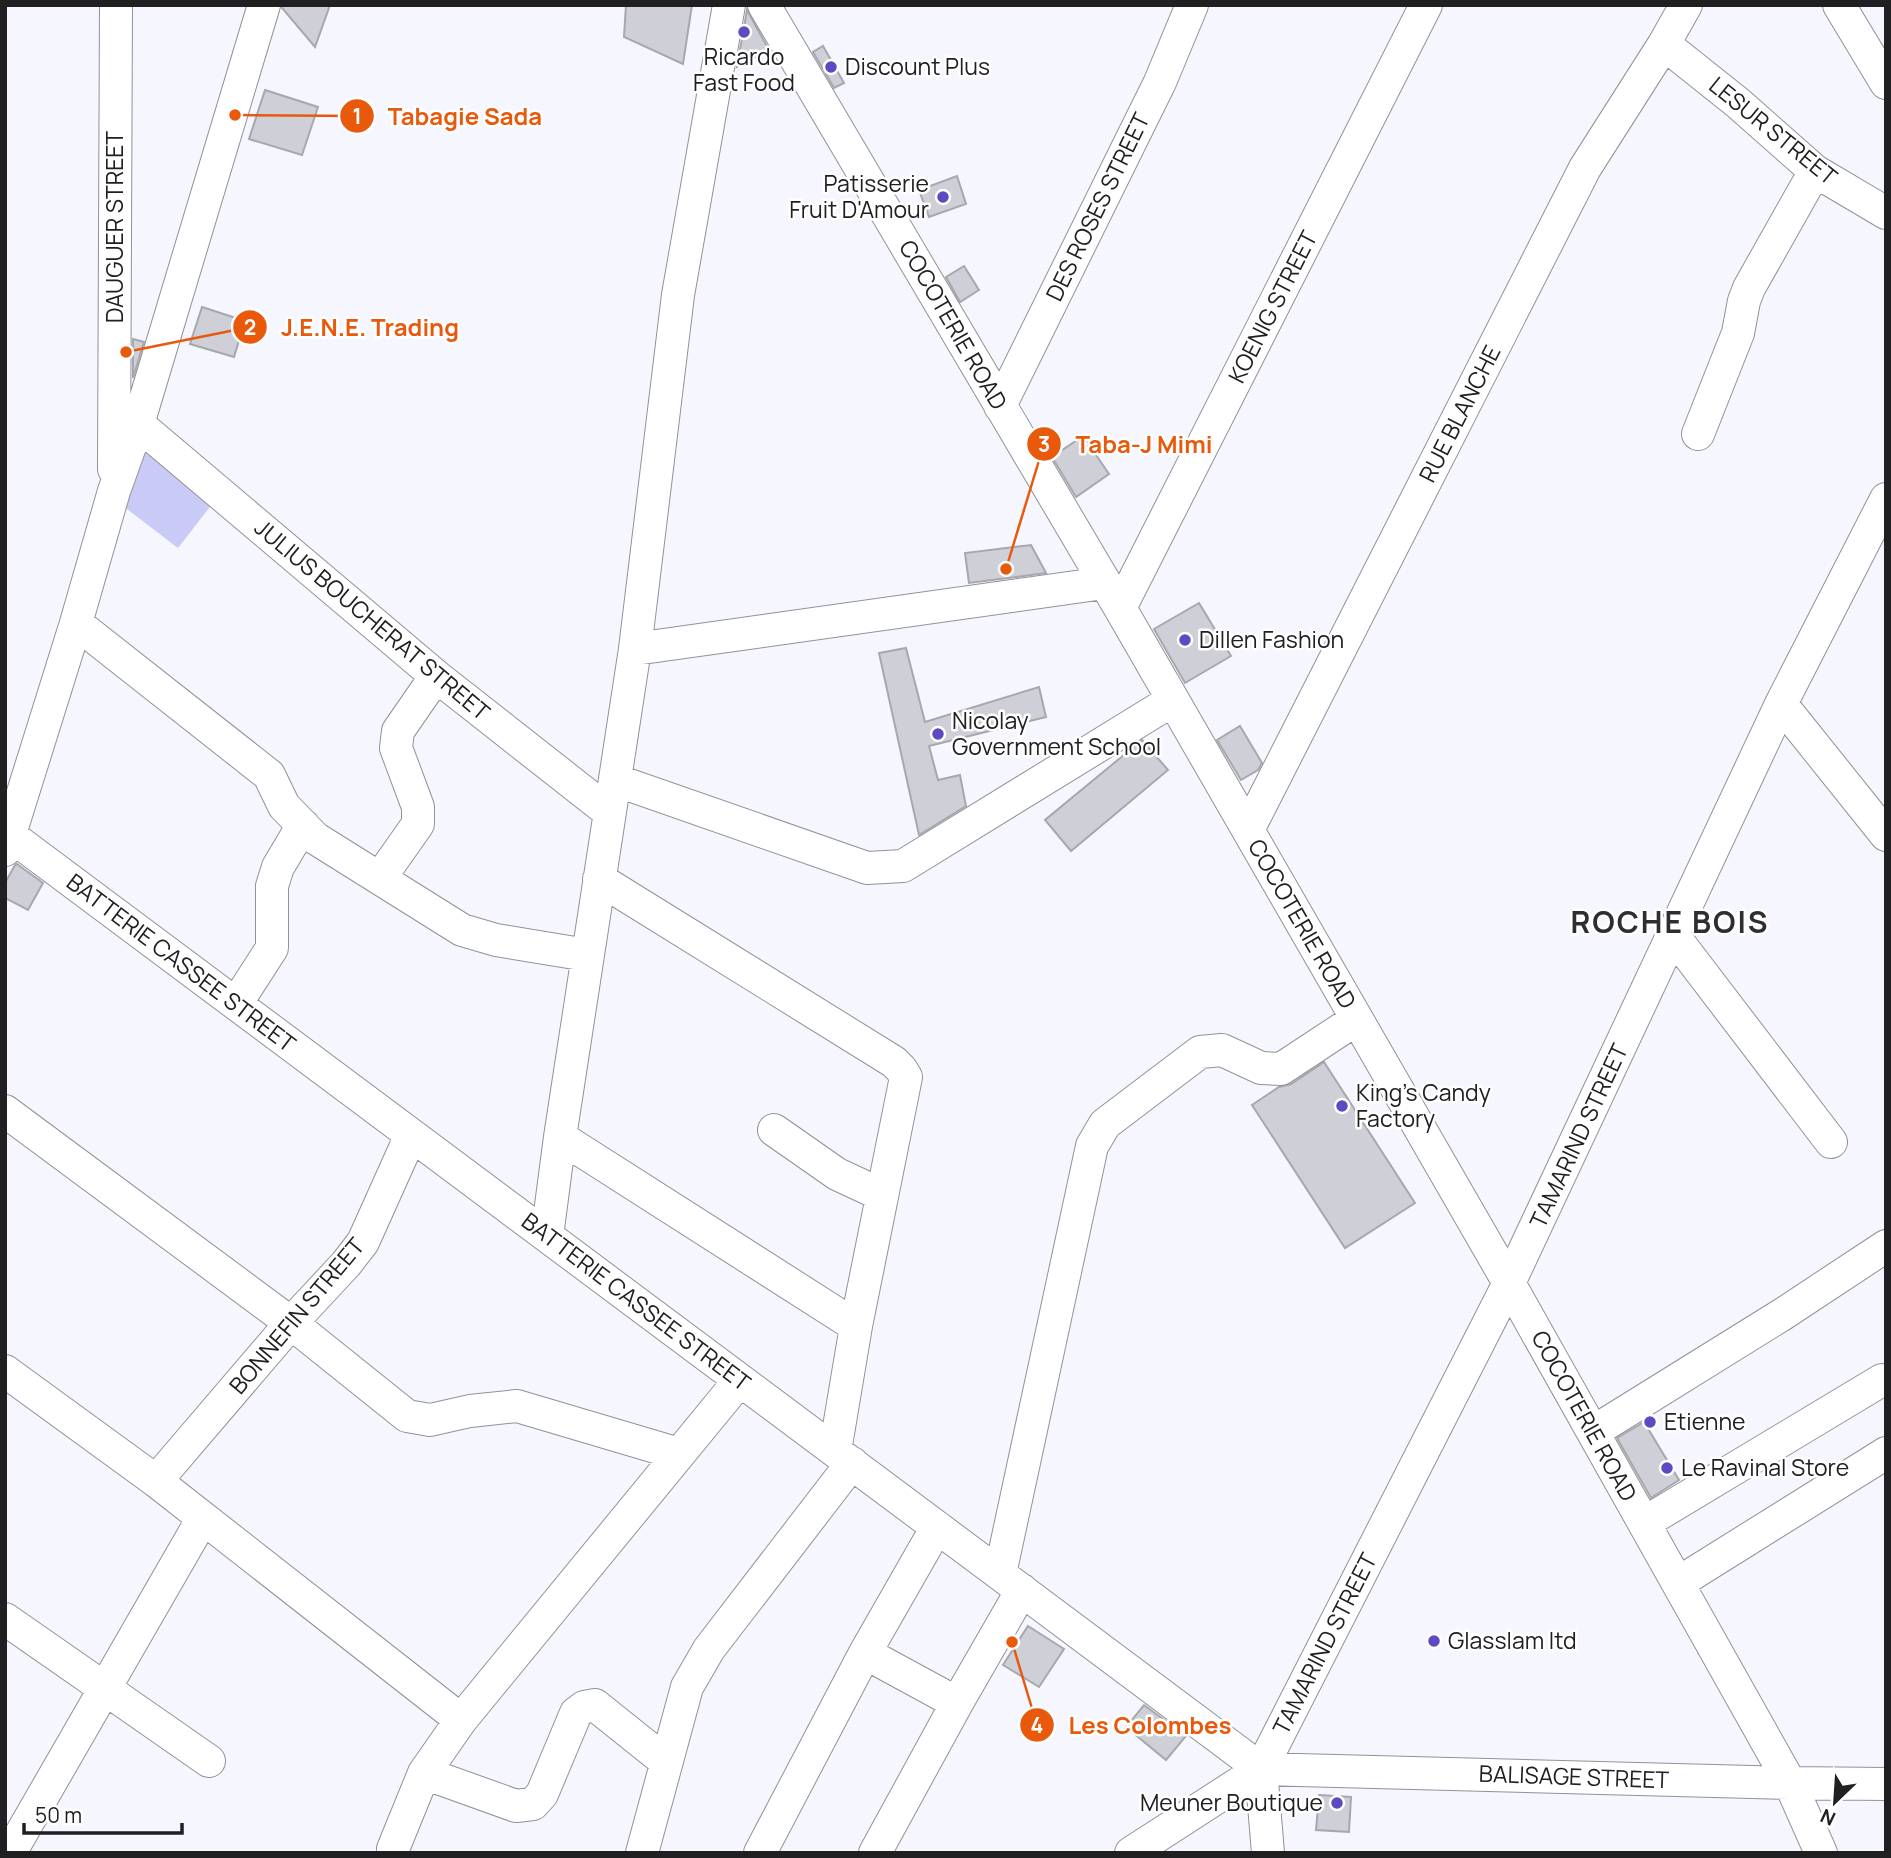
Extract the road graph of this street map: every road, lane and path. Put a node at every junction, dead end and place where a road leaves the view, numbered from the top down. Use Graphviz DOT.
graph roads {
  1 [pos="116,5"];
  2 [pos="264,5"];
  3 [pos="729,5"];
  4 [pos="764,5"];
  5 [pos="1192,5"];
  6 [pos="1426,5"];
  7 [pos="1686,5"];
  8 [pos="1839,5"];
  9 [pos="1664,44"];
  10 [pos="1886,83"];
  11 [pos="1815,171"];
  12 [pos="1886,213"];
  13 [pos="1000,406"];
  14 [pos="138,424"];
  15 [pos="1698,433"];
  16 [pos="114,491"];
  17 [pos="1886,499"];
  18 [pos="1112,596"];
  19 [pos="76,623"];
  20 [pos="635,649"];
  21 [pos="436,676"];
  22 [pos="1172,700"];
  23 [pos="1781,704"];
  24 [pos="615,780"];
  25 [pos="1876,802"];
  26 [pos="610,812"];
  27 [pos="303,825"];
  28 [pos="1248,830"];
  29 [pos="1886,835"];
  30 [pos="8,843"];
  31 [pos="380,878"];
  32 [pos="599,879"];
  33 [pos="1673,935"];
  34 [pos="587,955"];
  35 [pos="236,1004"];
  36 [pos="1357,1019"];
  37 [pos="5,1111"];
  38 [pos="774,1130"];
  39 [pos="411,1135"];
  40 [pos="560,1137"];
  41 [pos="1831,1142"];
  42 [pos="883,1195"];
  43 [pos="547,1236"];
  44 [pos="1886,1246"];
  45 [pos="1509,1283"];
  46 [pos="291,1323"];
  47 [pos="856,1326"];
  48 [pos="5,1371"];
  49 [pos="740,1380"];
  50 [pos="1882,1380"];
  51 [pos="1593,1432"];
  52 [pos="1886,1453"];
  53 [pos="679,1454"];
  54 [pos="844,1457"];
  55 [pos="156,1481"];
  56 [pos="203,1518"];
  57 [pos="1644,1523"];
  58 [pos="937,1527"];
  59 [pos="1011,1582"];
  60 [pos="1678,1583"];
  61 [pos="5,1619"];
  62 [pos="865,1653"];
  63 [pos="105,1689"];
  64 [pos="957,1703"];
  65 [pos="461,1720"];
  66 [pos="209,1761"];
  67 [pos="665,1761"];
  68 [pos="1261,1769"];
  69 [pos="425,1773"];
  70 [pos="1790,1783"];
  71 [pos="1886,1784"];
  72 [pos="393,1849"];
  73 [pos="10,1853"];
  74 [pos="642,1853"];
  75 [pos="760,1853"];
  76 [pos="876,1853"];
  77 [pos="1130,1853"];
  78 [pos="1268,1853"];
  79 [pos="1821,1853"];
  1 -- 16 [label="street, DAUGUER STREET"];
  2 -- 14 [label="street"];
  3 -- 20 [label="street"];
  4 -- 13 [label="street, COCOTERIE ROAD"];
  5 -- 13 [label="street, DES ROSES STREET"];
  6 -- 18 [label="street, KOENIG STREET"];
  7 -- 9 [label="street, RUE BLANCHE"];
  8 -- 10 [label="street"];
  9 -- 11 [label="street, LESUR STREET"];
  9 -- 28 [label="street, RUE BLANCHE"];
  11 -- 12 [label="street, LESUR STREET"];
  11 -- 15 [label="street"];
  13 -- 18 [label="street, COCOTERIE ROAD"];
  14 -- 16 [label="street"];
  14 -- 21 [label="street, JULIUS BOUCHERAT STREET"];
  16 -- 19 [label="street"];
  17 -- 23 [label="street, TAMARIND STREET"];
  18 -- 20 [label="street"];
  18 -- 22 [label="street, COCOTERIE ROAD"];
  19 -- 27 [label="street"];
  19 -- 30 [label="street"];
  20 -- 24 [label="street"];
  21 -- 26 [label="street, JULIUS BOUCHERAT STREET"];
  21 -- 31 [label="street"];
  22 -- 24 [label="street"];
  22 -- 28 [label="street, COCOTERIE ROAD"];
  23 -- 25 [label="street"];
  23 -- 33 [label="street, TAMARIND STREET"];
  24 -- 26 [label="street"];
  25 -- 29 [label="street"];
  26 -- 32 [label="street"];
  27 -- 31 [label="street"];
  27 -- 35 [label="street"];
  28 -- 36 [label="street, COCOTERIE ROAD"];
  30 -- 35 [label="street, BATTERIE CASSEE STREET"];
  31 -- 34 [label="street"];
  32 -- 34 [label="street"];
  32 -- 42 [label="street"];
  33 -- 41 [label="street"];
  33 -- 45 [label="street, TAMARIND STREET"];
  34 -- 40 [label="street"];
  35 -- 39 [label="street, BATTERIE CASSEE STREET"];
  36 -- 45 [label="street, COCOTERIE ROAD"];
  36 -- 59 [label="street"];
  37 -- 46 [label="street"];
  38 -- 42 [label="street"];
  39 -- 43 [label="street, BATTERIE CASSEE STREET"];
  39 -- 46 [label="street, BONNEFIN STREET"];
  40 -- 43 [label="street"];
  40 -- 47 [label="street"];
  42 -- 47 [label="street"];
  43 -- 49 [label="street, BATTERIE CASSEE STREET"];
  44 -- 51 [label="street"];
  45 -- 51 [label="street, COCOTERIE ROAD"];
  45 -- 68 [label="street, TAMARIND STREET"];
  46 -- 53 [label="street"];
  46 -- 55 [label="street, BONNEFIN STREET"];
  47 -- 54 [label="street"];
  48 -- 55 [label="street"];
  49 -- 53 [label="street"];
  49 -- 54 [label="street, BATTERIE CASSEE STREET"];
  50 -- 57 [label="street"];
  51 -- 57 [label="street, COCOTERIE ROAD"];
  52 -- 60 [label="street"];
  53 -- 65 [label="street"];
  54 -- 58 [label="street, BATTERIE CASSEE STREET"];
  54 -- 67 [label="street"];
  55 -- 56 [label="street"];
  56 -- 63 [label="street"];
  56 -- 65 [label="street"];
  57 -- 60 [label="street, COCOTERIE ROAD"];
  58 -- 59 [label="street, BATTERIE CASSEE STREET"];
  58 -- 62 [label="street"];
  59 -- 64 [label="street"];
  59 -- 68 [label="street, BATTERIE CASSEE STREET"];
  60 -- 70 [label="street, COCOTERIE ROAD"];
  61 -- 63 [label="street"];
  62 -- 64 [label="street"];
  62 -- 75 [label="street"];
  63 -- 66 [label="street"];
  63 -- 73 [label="street"];
  64 -- 76 [label="street"];
  65 -- 69 [label="street"];
  67 -- 69 [label="street"];
  67 -- 74 [label="street"];
  68 -- 70 [label="street, BALISAGE STREET"];
  68 -- 77 [label="street"];
  68 -- 78 [label="street"];
  69 -- 72 [label="street"];
  70 -- 71 [label="street, BALISAGE STREET"];
  70 -- 79 [label="street, COCOTERIE ROAD"];
}
